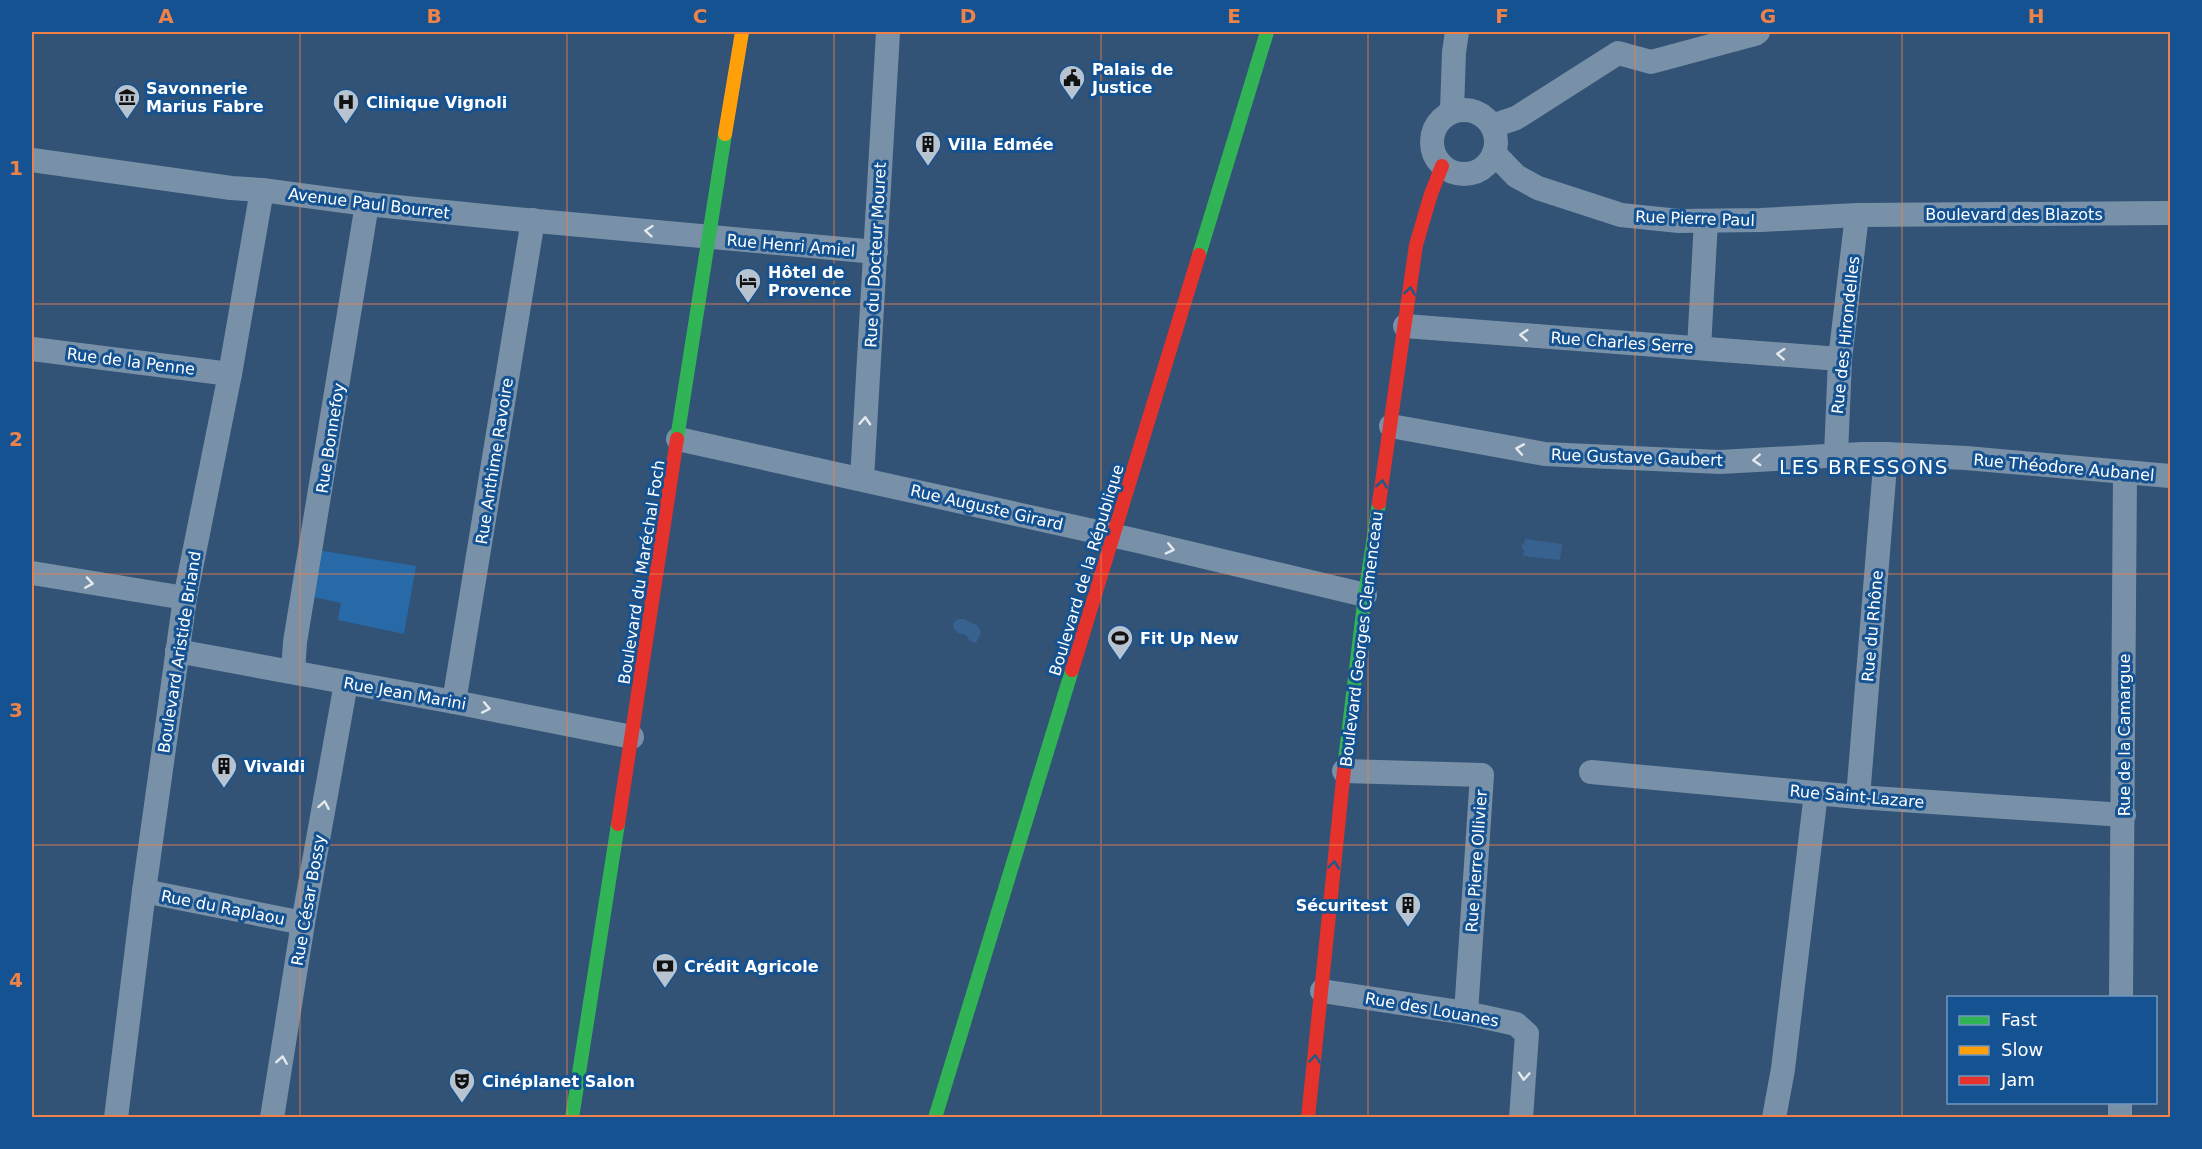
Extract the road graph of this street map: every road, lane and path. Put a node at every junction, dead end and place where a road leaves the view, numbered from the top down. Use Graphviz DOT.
graph roads {
  1 [pos="742,32"];
  2 [pos="888,32"];
  3 [pos="1267,32"];
  4 [pos="1758,32"];
  5 [pos="1455,42"];
  6 [pos="1444,118"];
  7 [pos="1492,126"];
  8 [pos="1494,153"];
  9 [pos="32,160"];
  10 [pos="1442,166"];
  11 [pos="1479,172"];
  12 [pos="1538,188"];
  13 [pos="262,190"];
  14 [pos="367,204"];
  15 [pos="2170,213"];
  16 [pos="1857,215"];
  17 [pos="533,220"];
  18 [pos="1706,220"];
  19 [pos="707,237"];
  20 [pos="876,252"];
  21 [pos="1405,326"];
  22 [pos="1700,348"];
  23 [pos="32,349"];
  24 [pos="1840,359"];
  25 [pos="230,374"];
  26 [pos="1391,426"];
  27 [pos="678,439"];
  28 [pos="1886,454"];
  29 [pos="1836,455"];
  30 [pos="2126,473"];
  31 [pos="2170,476"];
  32 [pos="862,479"];
  33 [pos="1113,536"];
  34 [pos="32,573"];
  35 [pos="1365,595"];
  36 [pos="185,598"];
  37 [pos="177,651"];
  38 [pos="292,672"];
  39 [pos="346,683"];
  40 [pos="454,702"];
  41 [pos="632,737"];
  42 [pos="1344,771"];
  43 [pos="1591,772"];
  44 [pos="1816,793"];
  45 [pos="1858,797"];
  46 [pos="2124,815"];
  47 [pos="144,891"];
  48 [pos="303,923"];
  49 [pos="1322,991"];
  50 [pos="2121,996"];
  51 [pos="1466,1013"];
  52 [pos="116,1118"];
  53 [pos="272,1118"];
  54 [pos="572,1118"];
  55 [pos="935,1118"];
  56 [pos="1308,1118"];
  57 [pos="1521,1118"];
  58 [pos="1774,1118"];
  1 -- 19 [label="street, Boulevard du Maréchal Foch"];
  2 -- 20 [label="street, Rue du Docteur Mouret"];
  3 -- 33 [label="street, Boulevard de la République"];
  4 -- 7 [label="street"];
  5 -- 6 [label="street"];
  6 -- 7 [label="street"];
  6 -- 10 [label="street"];
  7 -- 8 [label="street"];
  8 -- 11 [label="street"];
  8 -- 12 [label="street, Rue Pierre Paul"];
  9 -- 13 [label="street, Avenue Paul Bourret"];
  10 -- 11 [label="street"];
  21 -- 10 [label="street, Boulevard Georges Clemenceau, one-way"];
  11 -- 12 [label="street, Rue Pierre Paul"];
  12 -- 18 [label="street, Rue Pierre Paul"];
  13 -- 14 [label="street, Avenue Paul Bourret"];
  13 -- 25 [label="street, Boulevard Aristide Briand"];
  14 -- 17 [label="street, Avenue Paul Bourret"];
  14 -- 38 [label="street, Rue Bonnefoy"];
  15 -- 16 [label="street, Boulevard des Blazots"];
  16 -- 18 [label="street, Rue Pierre Paul"];
  16 -- 24 [label="street, Rue des Hirondelles"];
  19 -- 17 [label="street, Avenue Paul Bourret, one-way"];
  17 -- 40 [label="street, Rue Anthime Ravoire"];
  18 -- 22 [label="street"];
  19 -- 20 [label="street, Rue Henri Amiel"];
  19 -- 27 [label="street, Boulevard du Maréchal Foch"];
  32 -- 20 [label="street, Rue du Docteur Mouret, one-way"];
  22 -- 21 [label="street, Rue Charles Serre, one-way"];
  21 -- 26 [label="street, Boulevard Georges Clemenceau"];
  24 -- 22 [label="street, Rue Charles Serre, one-way"];
  23 -- 25 [label="street, Rue de la Penne"];
  24 -- 29 [label="street, Rue des Hirondelles"];
  25 -- 36 [label="street, Boulevard Aristide Briand"];
  29 -- 26 [label="street, Rue Gustave Gaubert, one-way"];
  35 -- 26 [label="street, Boulevard Georges Clemenceau, one-way"];
  27 -- 32 [label="street, Rue Auguste Girard"];
  27 -- 41 [label="street, Boulevard du Maréchal Foch"];
  28 -- 29 [label="street, Rue Gustave Gaubert"];
  28 -- 30 [label="street, Rue Théodore Aubanel"];
  28 -- 45 [label="street, Rue du Rhône"];
  30 -- 31 [label="street, Rue Théodore Aubanel"];
  30 -- 46 [label="street, Rue de la Camargue"];
  32 -- 33 [label="street, Rue Auguste Girard"];
  33 -- 35 [label="street, Rue Auguste Girard, one-way"];
  33 -- 55 [label="street, Boulevard de la République"];
  34 -- 36 [label="street, one-way"];
  35 -- 42 [label="street, Boulevard Georges Clemenceau"];
  36 -- 37 [label="street, Boulevard Aristide Briand"];
  37 -- 38 [label="street, Rue Jean Marini"];
  37 -- 47 [label="street, Boulevard Aristide Briand"];
  38 -- 39 [label="street, Rue Jean Marini"];
  39 -- 40 [label="street, Rue Jean Marini"];
  48 -- 39 [label="street, Rue César Bossy, one-way"];
  40 -- 41 [label="street, Rue Jean Marini, one-way"];
  41 -- 54 [label="street, Boulevard du Maréchal Foch"];
  49 -- 42 [label="street, Boulevard Georges Clemenceau, one-way"];
  42 -- 51 [label="street, Rue Pierre Ollivier"];
  43 -- 44 [label="street, Rue Saint-Lazare"];
  44 -- 45 [label="street, Rue Saint-Lazare"];
  44 -- 58 [label="street"];
  45 -- 46 [label="street, Rue Saint-Lazare"];
  46 -- 50 [label="street, Rue de la Camargue"];
  47 -- 48 [label="street, Rue du Raplaou"];
  47 -- 52 [label="street, Boulevard Aristide Briand"];
  53 -- 48 [label="street, Rue César Bossy, one-way"];
  49 -- 51 [label="street, Rue des Louanes"];
  56 -- 49 [label="street, Boulevard Georges Clemenceau, one-way"];
  51 -- 57 [label="street, Rue des Louanes, one-way"];
}
